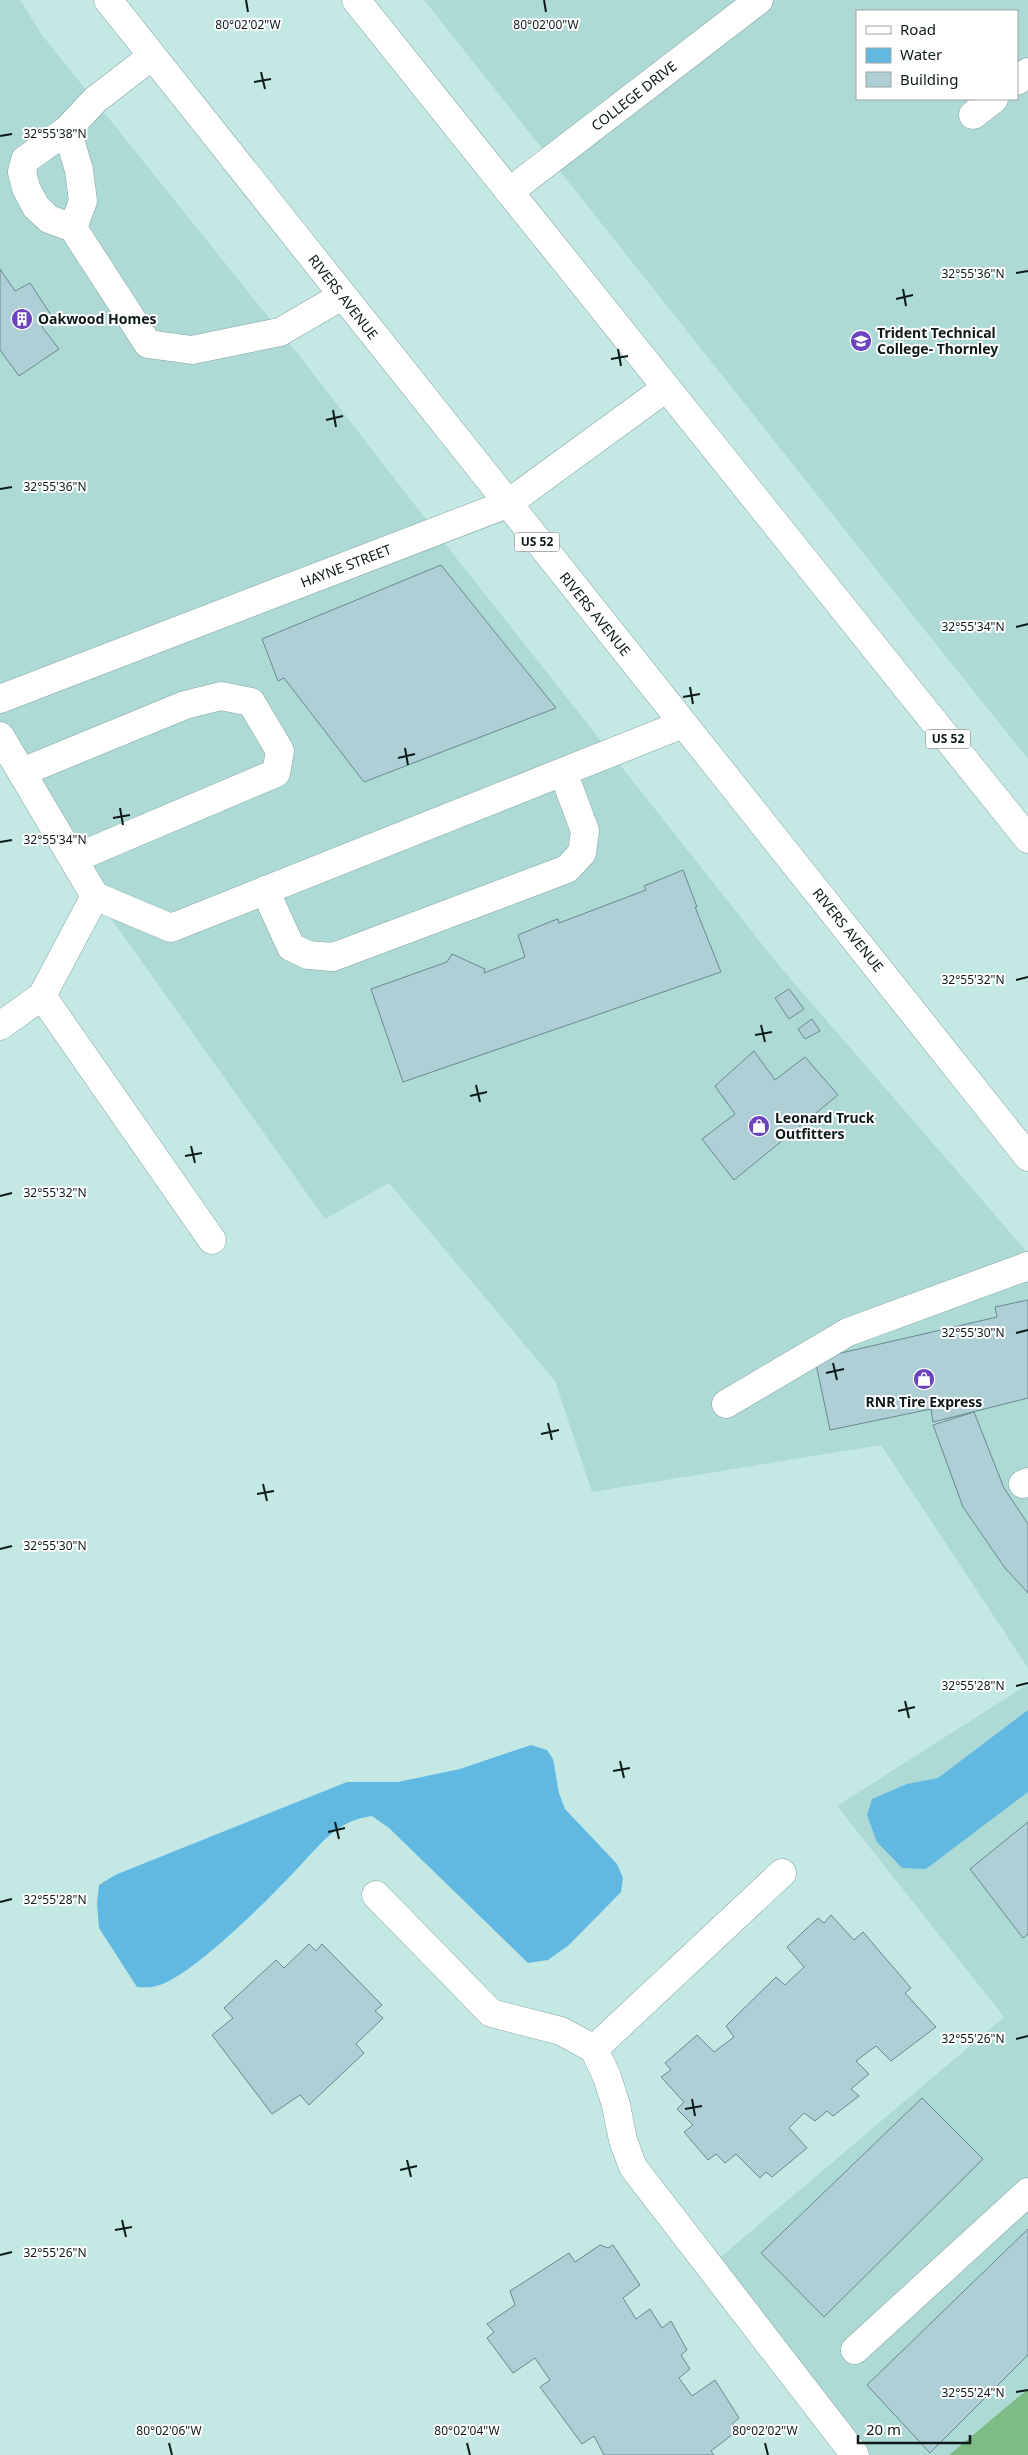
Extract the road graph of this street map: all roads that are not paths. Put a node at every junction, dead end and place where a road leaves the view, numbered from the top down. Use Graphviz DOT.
graph roads {
  1 [pos="108,0"];
  2 [pos="356,0"];
  3 [pos="759,0"];
  4 [pos="152,56"];
  5 [pos="1028,72"];
  6 [pos="1018,80"];
  7 [pos="68,130"];
  8 [pos="510,192"];
  9 [pos="73,228"];
  10 [pos="342,296"];
  11 [pos="666,388"];
  12 [pos="507,504"];
  13 [pos="0,699"];
  14 [pos="683,724"];
  15 [pos="0,736"];
  16 [pos="22,772"];
  17 [pos="563,772"];
  18 [pos="1028,839"];
  19 [pos="73,859"];
  20 [pos="265,890"];
  21 [pos="94,896"];
  22 [pos="42,996"];
  23 [pos="0,1026"];
  24 [pos="1028,1157"];
  25 [pos="212,1240"];
  26 [pos="1028,1266"];
  27 [pos="726,1404"];
  28 [pos="782,1872"];
  29 [pos="376,1895"];
  30 [pos="594,2049"];
  31 [pos="1028,2192"];
  32 [pos="856,2350"];
  33 [pos="855,2455"];
  1 -- 4 [label="main road, RIVERS AVENUE / US 52"];
  2 -- 8 [label="main road, US 52"];
  3 -- 8 [label="main road, COLLEGE DRIVE"];
  4 -- 7 [label="main road"];
  4 -- 10 [label="main road, RIVERS AVENUE / US 52"];
  5 -- 6 [label="main road"];
  7 -- 9 [label="main road"];
  7 -- 9 [label="main road"];
  8 -- 11 [label="main road, US 52"];
  9 -- 10 [label="main road"];
  10 -- 12 [label="main road, RIVERS AVENUE / US 52"];
  11 -- 12 [label="main road, HAYNE STREET"];
  11 -- 18 [label="main road, US 52"];
  12 -- 13 [label="main road, HAYNE STREET"];
  12 -- 14 [label="main road, RIVERS AVENUE / US 52"];
  14 -- 17 [label="main road"];
  14 -- 24 [label="main road, RIVERS AVENUE / US 52"];
  15 -- 16 [label="main road"];
  16 -- 19 [label="main road"];
  16 -- 19 [label="main road"];
  17 -- 20 [label="main road"];
  17 -- 20 [label="main road"];
  19 -- 21 [label="main road"];
  20 -- 21 [label="main road"];
  21 -- 22 [label="main road"];
  22 -- 23 [label="main road"];
  22 -- 25 [label="main road"];
  26 -- 27 [label="main road"];
  28 -- 30 [label="main road"];
  29 -- 30 [label="main road"];
  30 -- 33 [label="main road"];
  31 -- 32 [label="main road"];
}
